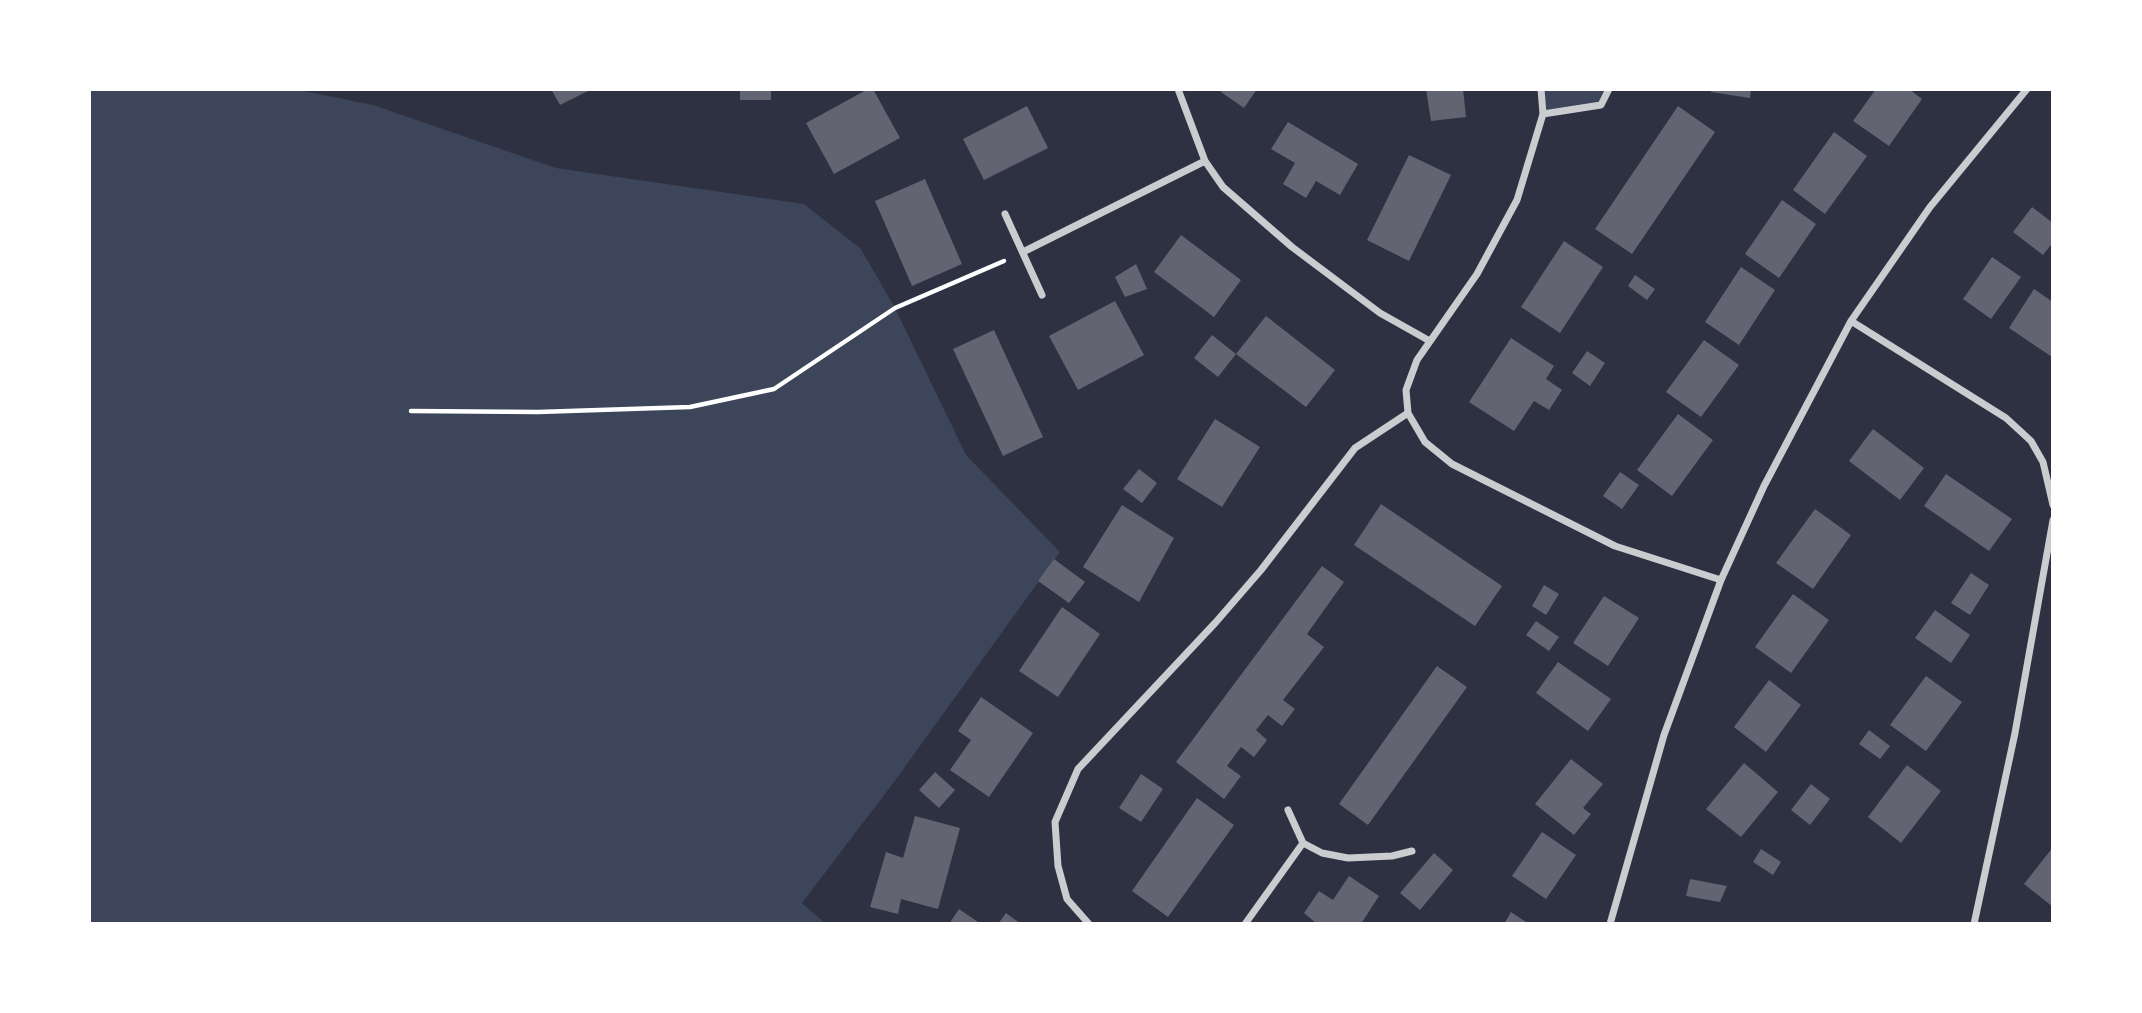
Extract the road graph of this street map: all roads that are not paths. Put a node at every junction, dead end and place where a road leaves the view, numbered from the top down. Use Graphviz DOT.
graph roads {
  1 [pos="1178,89"];
  2 [pos="1541,89"];
  3 [pos="1609,89"];
  4 [pos="2027,89"];
  5 [pos="1543,114"];
  6 [pos="1205,161"];
  7 [pos="1005,214"];
  8 [pos="1023,252"];
  9 [pos="1042,295"];
  10 [pos="1851,321"];
  11 [pos="1428,340"];
  12 [pos="1408,413"];
  13 [pos="2053,505"];
  14 [pos="2053,520"];
  15 [pos="1721,580"];
  16 [pos="1288,810"];
  17 [pos="1303,843"];
  18 [pos="1412,851"];
  19 [pos="1089,924"];
  20 [pos="1245,924"];
  21 [pos="1610,924"];
  22 [pos="1974,924"];
  1 -- 6 [label="street"];
  2 -- 5 [label="street"];
  3 -- 5 [label="street"];
  4 -- 10 [label="street"];
  5 -- 11 [label="street"];
  6 -- 8 [label="street"];
  6 -- 11 [label="street"];
  7 -- 8 [label="street"];
  8 -- 9 [label="street"];
  10 -- 13 [label="street"];
  10 -- 15 [label="street"];
  11 -- 12 [label="street"];
  12 -- 15 [label="street"];
  12 -- 19 [label="street"];
  14 -- 22 [label="street"];
  15 -- 21 [label="street"];
  16 -- 17 [label="street"];
  17 -- 18 [label="street"];
  17 -- 20 [label="street"];
}
